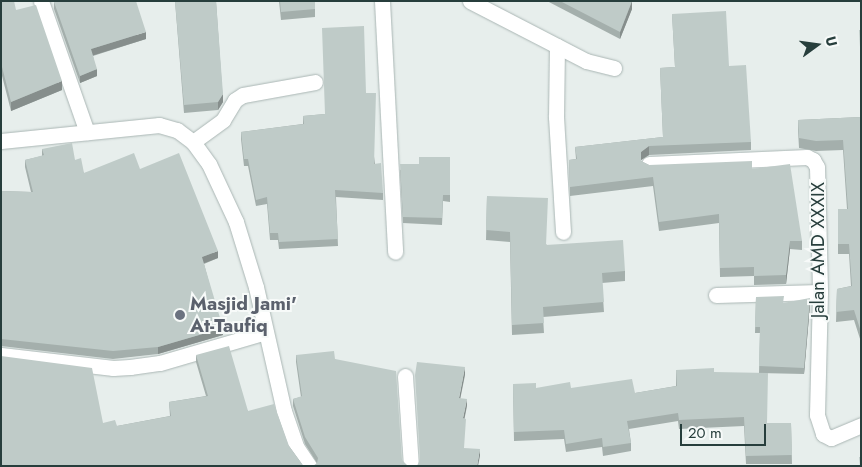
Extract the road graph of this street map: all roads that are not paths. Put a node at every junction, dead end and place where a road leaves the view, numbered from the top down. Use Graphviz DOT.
graph roads {
  1 [pos="41,1"];
  2 [pos="382,1"];
  3 [pos="470,1"];
  4 [pos="557,46"];
  5 [pos="614,68"];
  6 [pos="315,82"];
  7 [pos="87,132"];
  8 [pos="1,141"];
  9 [pos="193,142"];
  10 [pos="649,164"];
  11 [pos="563,232"];
  12 [pos="395,252"];
  13 [pos="820,292"];
  14 [pos="716,295"];
  15 [pos="266,332"];
  16 [pos="1,354"];
  17 [pos="405,376"];
  18 [pos="861,425"];
  19 [pos="309,466"];
  20 [pos="412,466"];
  1 -- 7 [label="street"];
  2 -- 12 [label="street"];
  3 -- 4 [label="street"];
  4 -- 5 [label="street"];
  4 -- 11 [label="street"];
  6 -- 9 [label="street"];
  7 -- 8 [label="street"];
  7 -- 9 [label="street"];
  9 -- 15 [label="street"];
  10 -- 13 [label="street, Jalan AMD XXXIX"];
  13 -- 14 [label="street"];
  13 -- 18 [label="street, Jalan AMD XXXIX"];
  15 -- 16 [label="street"];
  15 -- 19 [label="street"];
  17 -- 20 [label="street"];
}
